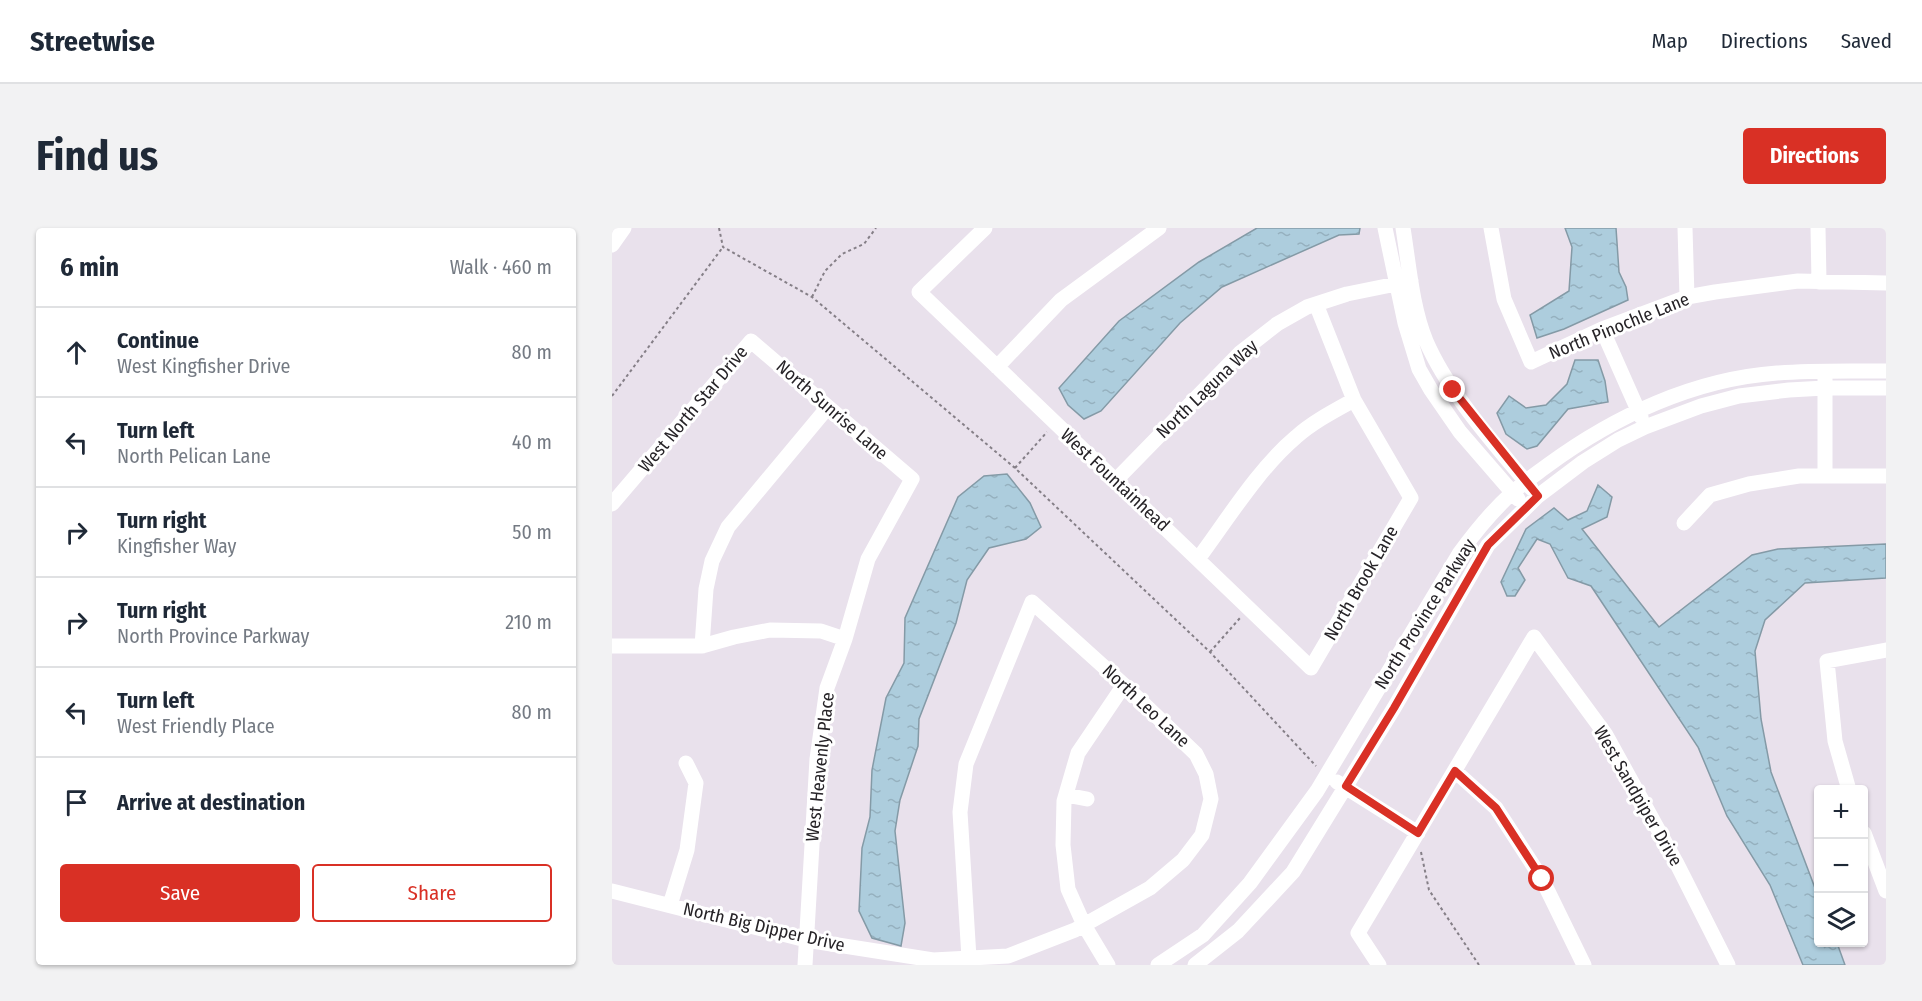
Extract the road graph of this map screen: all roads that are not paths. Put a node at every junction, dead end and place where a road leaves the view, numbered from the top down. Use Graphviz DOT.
graph roads {
  1 [pos="624,228"];
  2 [pos="985,228"];
  3 [pos="1159,228"];
  4 [pos="1385,228"];
  5 [pos="1403,228"];
  6 [pos="1491,228"];
  7 [pos="1685,228"];
  8 [pos="1818,228"];
  9 [pos="612,245"];
  10 [pos="1411,281"];
  11 [pos="1819,282"];
  12 [pos="1886,283"];
  13 [pos="1396,285"];
  14 [pos="1687,297"];
  15 [pos="1316,304"];
  16 [pos="1602,329"];
  17 [pos="751,341"];
  18 [pos="997,367"];
  19 [pos="1886,371"];
  20 [pos="1826,372"];
  21 [pos="1825,388"];
  22 [pos="1886,388"];
  23 [pos="1354,400"];
  24 [pos="828,407"];
  25 [pos="1638,409"];
  26 [pos="1645,426"];
  27 [pos="1826,476"];
  28 [pos="1886,476"];
  29 [pos="912,479"];
  30 [pos="1115,481"];
  31 [pos="1526,482"];
  32 [pos="1513,492"];
  33 [pos="1538,496"];
  34 [pos="612,504"];
  35 [pos="1526,508"];
  36 [pos="1684,522"];
  37 [pos="1198,559"];
  38 [pos="845,639"];
  39 [pos="702,645"];
  40 [pos="612,646"];
  41 [pos="1886,650"];
  42 [pos="1311,669"];
  43 [pos="1124,685"];
  44 [pos="686,763"];
  45 [pos="1455,771"];
  46 [pos="1326,777"];
  47 [pos="1848,785"];
  48 [pos="1346,786"];
  49 [pos="1066,795"];
  50 [pos="1087,798"];
  51 [pos="1418,833"];
  52 [pos="1202,835"];
  53 [pos="1865,839"];
  54 [pos="612,891"];
  55 [pos="1886,891"];
  56 [pos="670,905"];
  57 [pos="1084,925"];
  58 [pos="806,940"];
  59 [pos="969,958"];
  60 [pos="805,965"];
  61 [pos="1108,965"];
  62 [pos="1158,965"];
  63 [pos="1195,965"];
  64 [pos="1379,965"];
  65 [pos="1584,965"];
  66 [pos="1728,965"];
  1 -- 9 [label="street"];
  2 -- 18 [label="street, West Fountainhead"];
  3 -- 18 [label="street"];
  4 -- 13 [label="street"];
  5 -- 10 [label="street"];
  6 -- 16 [label="street, North Pinochle Lane"];
  7 -- 14 [label="street"];
  8 -- 11 [label="street"];
  10 -- 13 [label="street, North Laguna Way"];
  10 -- 31 [label="street"];
  11 -- 12 [label="street, North Pinochle Lane"];
  11 -- 14 [label="street, North Pinochle Lane"];
  13 -- 15 [label="street, North Laguna Way"];
  13 -- 32 [label="street"];
  14 -- 16 [label="street, North Pinochle Lane"];
  15 -- 23 [label="street"];
  15 -- 30 [label="street, North Laguna Way"];
  16 -- 25 [label="street"];
  17 -- 24 [label="street, North Sunrise Lane"];
  17 -- 34 [label="street, West North Star Drive"];
  18 -- 30 [label="street, West Fountainhead"];
  19 -- 20 [label="street, North Province Parkway"];
  20 -- 21 [label="street"];
  20 -- 25 [label="street, North Province Parkway"];
  21 -- 22 [label="street, North Province Parkway"];
  21 -- 26 [label="street, North Province Parkway"];
  21 -- 27 [label="street"];
  23 -- 37 [label="street"];
  23 -- 42 [label="street, North Brook Lane"];
  24 -- 29 [label="street, North Sunrise Lane"];
  24 -- 39 [label="street"];
  25 -- 26 [label="street"];
  25 -- 31 [label="street, North Province Parkway"];
  26 -- 33 [label="street, North Province Parkway"];
  27 -- 28 [label="street"];
  27 -- 36 [label="street"];
  29 -- 38 [label="street, West Heavenly Place"];
  30 -- 37 [label="street, West Fountainhead"];
  31 -- 32 [label="street, North Province Parkway"];
  31 -- 33 [label="street"];
  32 -- 35 [label="street"];
  32 -- 46 [label="street, North Province Parkway"];
  33 -- 35 [label="street, North Province Parkway"];
  35 -- 48 [label="street, North Province Parkway"];
  37 -- 42 [label="street, West Fountainhead"];
  38 -- 39 [label="street"];
  38 -- 58 [label="street, West Heavenly Place"];
  39 -- 40 [label="street"];
  41 -- 47 [label="street"];
  43 -- 49 [label="street"];
  43 -- 52 [label="street, North Leo Lane"];
  43 -- 59 [label="street, North Leo Lane"];
  44 -- 56 [label="street"];
  45 -- 51 [label="street"];
  45 -- 65 [label="street"];
  45 -- 66 [label="street, West Sandpiper Drive"];
  46 -- 48 [label="street"];
  46 -- 62 [label="street, North Province Parkway"];
  48 -- 51 [label="street"];
  48 -- 63 [label="street, North Province Parkway"];
  49 -- 50 [label="street"];
  49 -- 57 [label="street"];
  51 -- 64 [label="street"];
  52 -- 57 [label="street, North Big Dipper Drive"];
  53 -- 55 [label="street"];
  54 -- 56 [label="street, North Big Dipper Drive"];
  56 -- 58 [label="street, North Big Dipper Drive"];
  57 -- 59 [label="street, North Big Dipper Drive"];
  57 -- 61 [label="street"];
  58 -- 59 [label="street, North Big Dipper Drive"];
  58 -- 60 [label="street, West Heavenly Place"];
}
